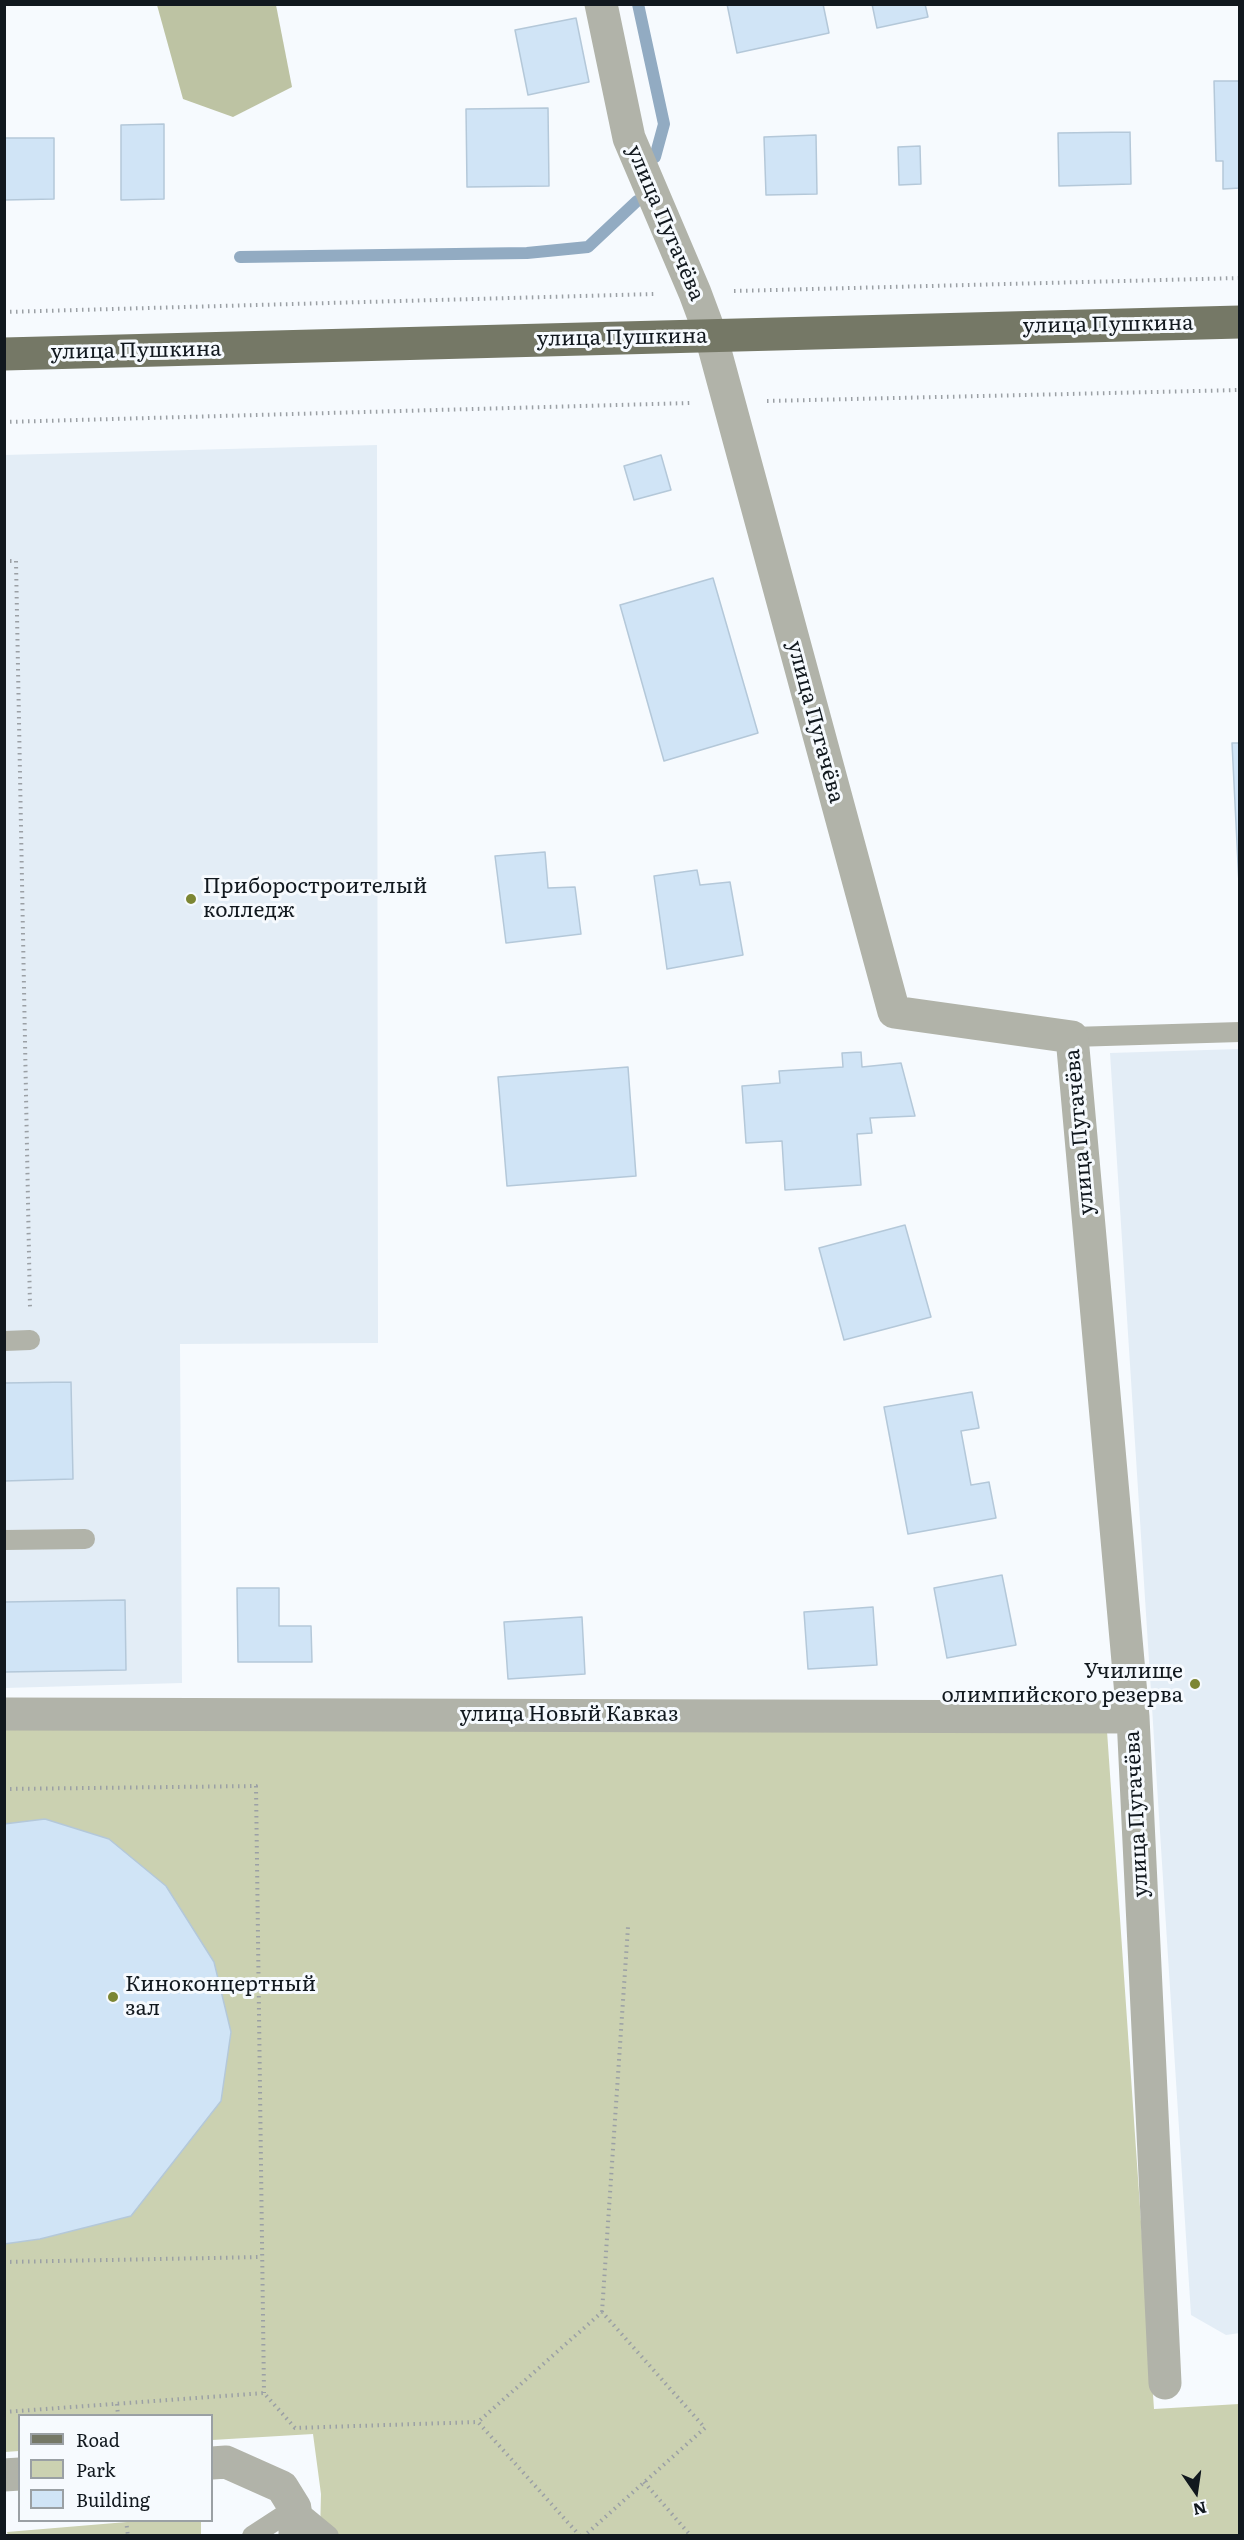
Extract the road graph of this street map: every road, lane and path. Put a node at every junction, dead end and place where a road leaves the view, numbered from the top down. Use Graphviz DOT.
graph roads {
  1 [pos="601,4"];
  2 [pos="1239,278"];
  3 [pos="695,292"];
  4 [pos="4,312"];
  5 [pos="1239,322"];
  6 [pos="711,336"];
  7 [pos="4,354"];
  8 [pos="1239,390"];
  9 [pos="728,402"];
  10 [pos="4,422"];
  11 [pos="4,561"];
  12 [pos="1239,1032"];
  13 [pos="1072,1037"];
  14 [pos="30,1340"];
  15 [pos="4,1341"];
  16 [pos="85,1539"];
  17 [pos="4,1540"];
  18 [pos="4,1714"];
  19 [pos="1133,1717"];
  20 [pos="4,1789"];
  21 [pos="628,1927"];
  22 [pos="262,2258"];
  23 [pos="4,2262"];
  24 [pos="602,2312"];
  25 [pos="1165,2384"];
  26 [pos="264,2393"];
  27 [pos="117,2404"];
  28 [pos="4,2412"];
  29 [pos="118,2414"];
  30 [pos="478,2422"];
  31 [pos="213,2463"];
  32 [pos="644,2482"];
  33 [pos="291,2510"];
  34 [pos="252,2535"];
  35 [pos="329,2535"];
  36 [pos="582,2535"];
  37 [pos="691,2535"];
  1 -- 3 [label="street, улица Пугачёва"];
  2 -- 3 [label="path"];
  3 -- 4 [label="path"];
  3 -- 6 [label="street, улица Пугачёва"];
  5 -- 6 [label="main road, улица Пушкина"];
  6 -- 7 [label="main road, улица Пушкина"];
  6 -- 9 [label="street, улица Пугачёва"];
  8 -- 9 [label="path"];
  9 -- 10 [label="path"];
  9 -- 13 [label="street, улица Пугачёва"];
  11 -- 14 [label="path"];
  12 -- 13 [label="lane"];
  13 -- 19 [label="street, улица Пугачёва"];
  14 -- 15 [label="lane"];
  16 -- 17 [label="lane"];
  18 -- 19 [label="street, улица Новый Кавказ"];
  19 -- 25 [label="street, улица Пугачёва"];
  20 -- 22 [label="path"];
  21 -- 24 [label="path"];
  22 -- 23 [label="path"];
  22 -- 26 [label="path"];
  24 -- 30 [label="path"];
  24 -- 32 [label="path"];
  26 -- 27 [label="path"];
  26 -- 30 [label="path"];
  27 -- 28 [label="path"];
  27 -- 29 [label="path"];
  30 -- 36 [label="path"];
  31 -- 33 [label="street"];
  32 -- 36 [label="path"];
  32 -- 37 [label="path"];
  33 -- 34 [label="lane"];
  33 -- 35 [label="lane"];
}
